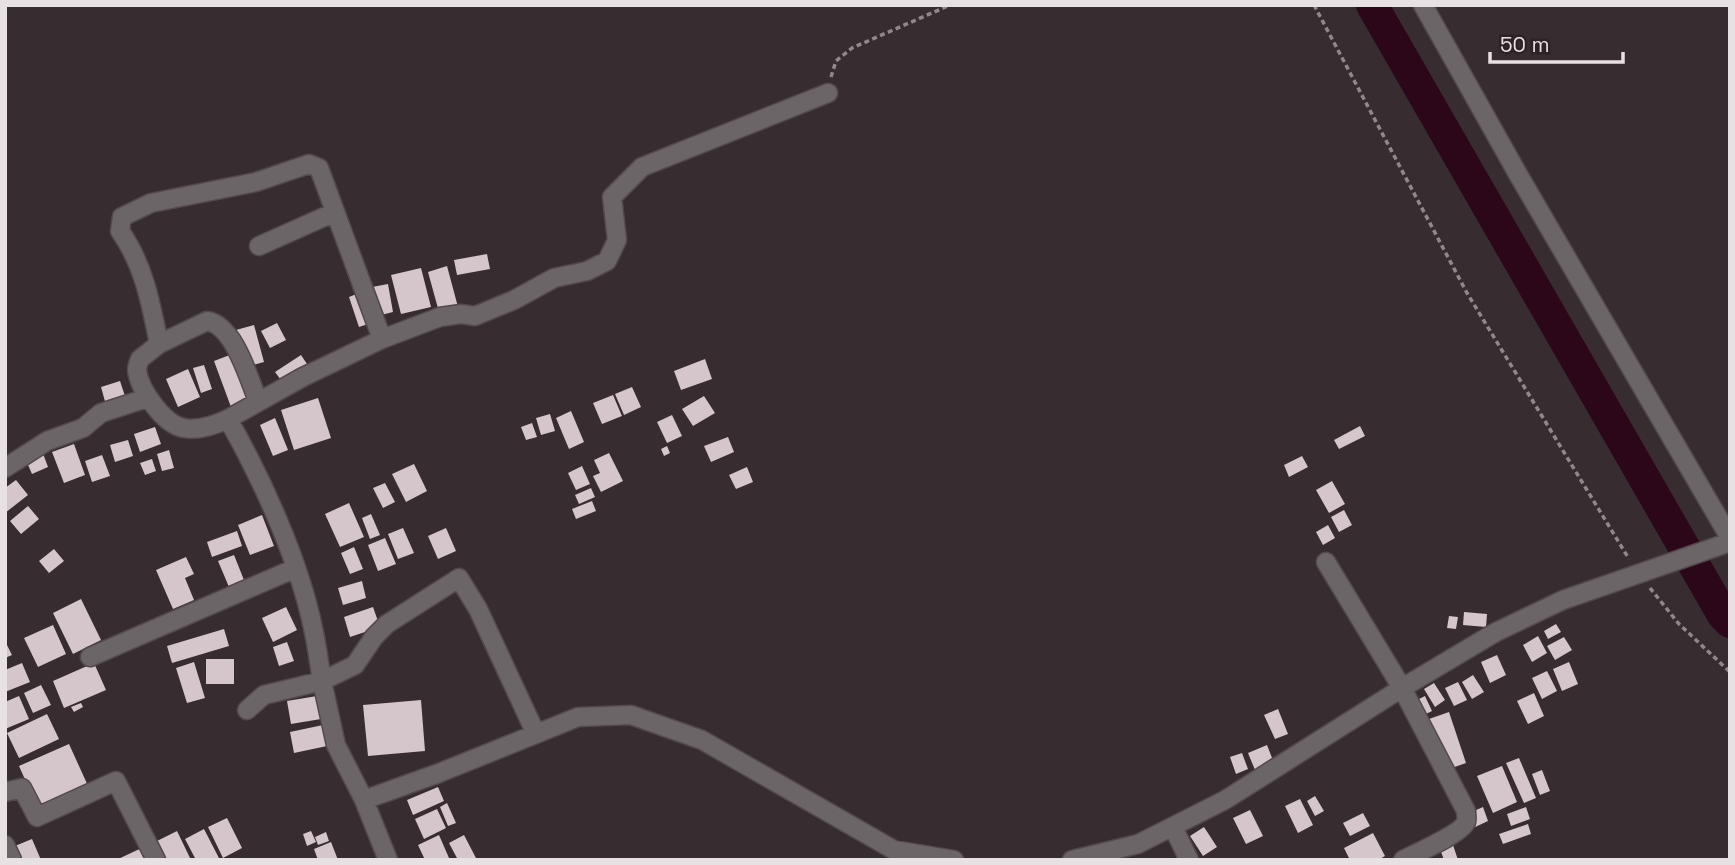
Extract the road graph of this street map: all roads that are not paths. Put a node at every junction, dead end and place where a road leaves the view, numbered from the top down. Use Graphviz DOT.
graph roads {
  1 [pos="1423,5"];
  2 [pos="828,93"];
  3 [pos="335,212"];
  4 [pos="259,246"];
  5 [pos="382,339"];
  6 [pos="159,344"];
  7 [pos="147,398"];
  8 [pos="258,401"];
  9 [pos="228,419"];
  10 [pos="5,468"];
  11 [pos="1729,541"];
  12 [pos="1326,562"];
  13 [pos="296,568"];
  14 [pos="90,657"];
  15 [pos="322,681"];
  16 [pos="1402,688"];
  17 [pos="247,710"];
  18 [pos="536,734"];
  19 [pos="5,793"];
  20 [pos="364,800"];
  21 [pos="1173,827"];
  22 [pos="5,845"];
  23 [pos="887,855"];
  24 [pos="12,860"];
  25 [pos="156,860"];
  26 [pos="388,860"];
  27 [pos="954,860"];
  28 [pos="1072,860"];
  29 [pos="1189,860"];
  30 [pos="1403,860"];
  1 -- 11 [label="street"];
  2 -- 5 [label="street"];
  3 -- 4 [label="street"];
  3 -- 5 [label="street"];
  3 -- 6 [label="street"];
  5 -- 8 [label="street"];
  6 -- 7 [label="street"];
  6 -- 8 [label="street"];
  7 -- 9 [label="street"];
  7 -- 10 [label="street"];
  8 -- 9 [label="street"];
  9 -- 13 [label="street"];
  11 -- 16 [label="street"];
  12 -- 16 [label="street"];
  13 -- 14 [label="street"];
  13 -- 15 [label="street"];
  15 -- 17 [label="street"];
  15 -- 18 [label="street"];
  15 -- 20 [label="street"];
  16 -- 21 [label="street"];
  16 -- 30 [label="street"];
  18 -- 20 [label="street"];
  18 -- 23 [label="street"];
  19 -- 25 [label="street"];
  20 -- 26 [label="street"];
  21 -- 28 [label="street"];
  21 -- 29 [label="street"];
  22 -- 24 [label="street"];
  23 -- 27 [label="street"];
}
